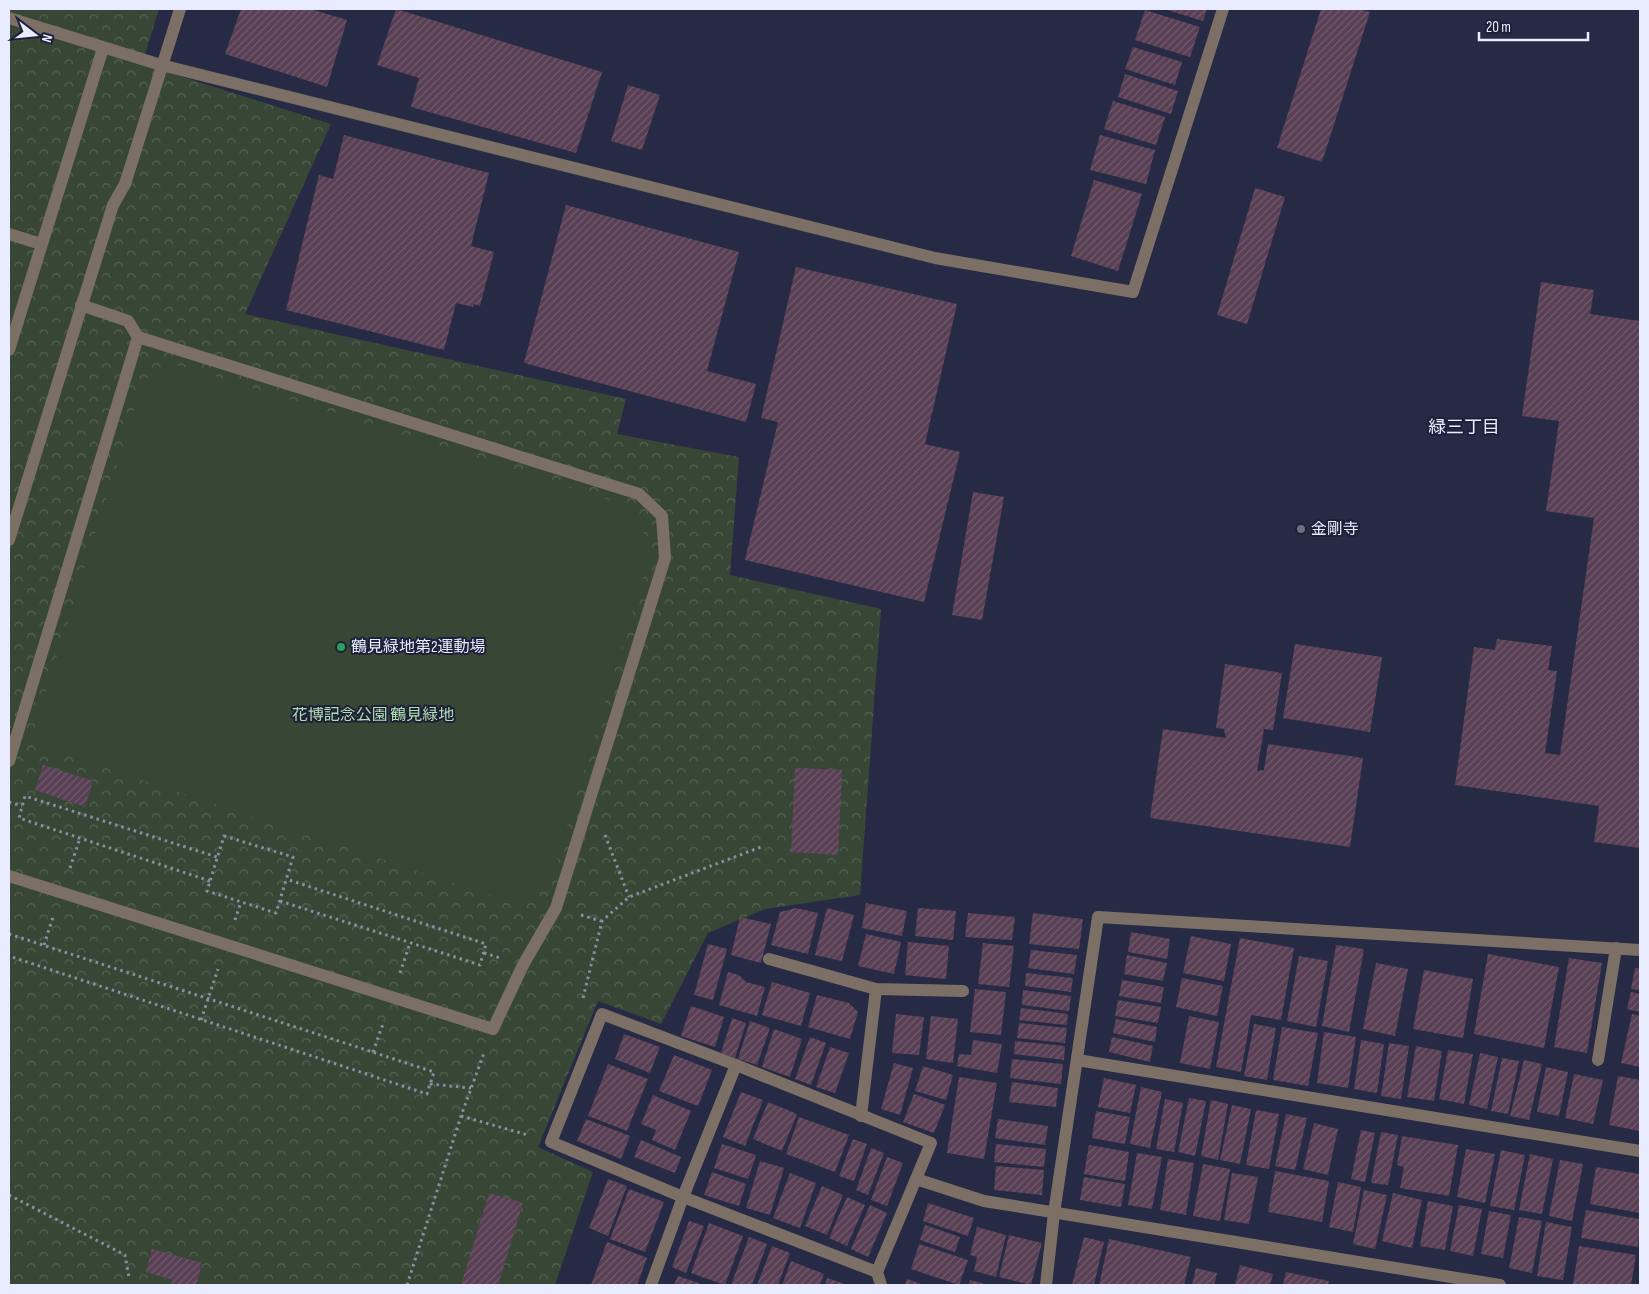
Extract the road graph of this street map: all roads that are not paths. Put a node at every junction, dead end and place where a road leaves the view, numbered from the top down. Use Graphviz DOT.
graph roads {
  1 [pos="180,9"];
  2 [pos="1223,9"];
  3 [pos="9,18"];
  4 [pos="103,48"];
  5 [pos="161,65"];
  6 [pos="9,234"];
  7 [pos="41,244"];
  8 [pos="81,305"];
  9 [pos="138,337"];
  10 [pos="9,350"];
  11 [pos="9,540"];
  12 [pos="9,761"];
  13 [pos="9,876"];
  14 [pos="1616,948"];
  15 [pos="1640,950"];
  16 [pos="770,959"];
  17 [pos="876,989"];
  18 [pos="963,991"];
  19 [pos="1077,1060"];
  20 [pos="1598,1060"];
  21 [pos="736,1065"];
  22 [pos="861,1116"];
  23 [pos="1640,1150"];
  24 [pos="916,1179"];
  25 [pos="683,1197"];
  26 [pos="1054,1213"];
  27 [pos="877,1272"];
  28 [pos="651,1285"];
  29 [pos="881,1285"];
  30 [pos="1046,1285"];
  31 [pos="1500,1285"];
  1 -- 5 [label="street"];
  2 -- 5 [label="street"];
  3 -- 4 [label="street"];
  4 -- 5 [label="street"];
  4 -- 7 [label="street"];
  5 -- 8 [label="street"];
  6 -- 7 [label="street"];
  7 -- 10 [label="street"];
  8 -- 9 [label="street"];
  8 -- 11 [label="street"];
  9 -- 12 [label="street"];
  9 -- 13 [label="street"];
  14 -- 15 [label="street"];
  14 -- 19 [label="street"];
  14 -- 20 [label="street"];
  16 -- 17 [label="street"];
  17 -- 18 [label="street"];
  17 -- 22 [label="street"];
  19 -- 23 [label="street"];
  19 -- 26 [label="street"];
  21 -- 22 [label="street"];
  21 -- 25 [label="street"];
  21 -- 25 [label="street"];
  22 -- 24 [label="street"];
  24 -- 26 [label="street"];
  24 -- 27 [label="street"];
  25 -- 27 [label="street"];
  25 -- 28 [label="street"];
  26 -- 30 [label="street"];
  26 -- 31 [label="street"];
  27 -- 29 [label="street"];
}
